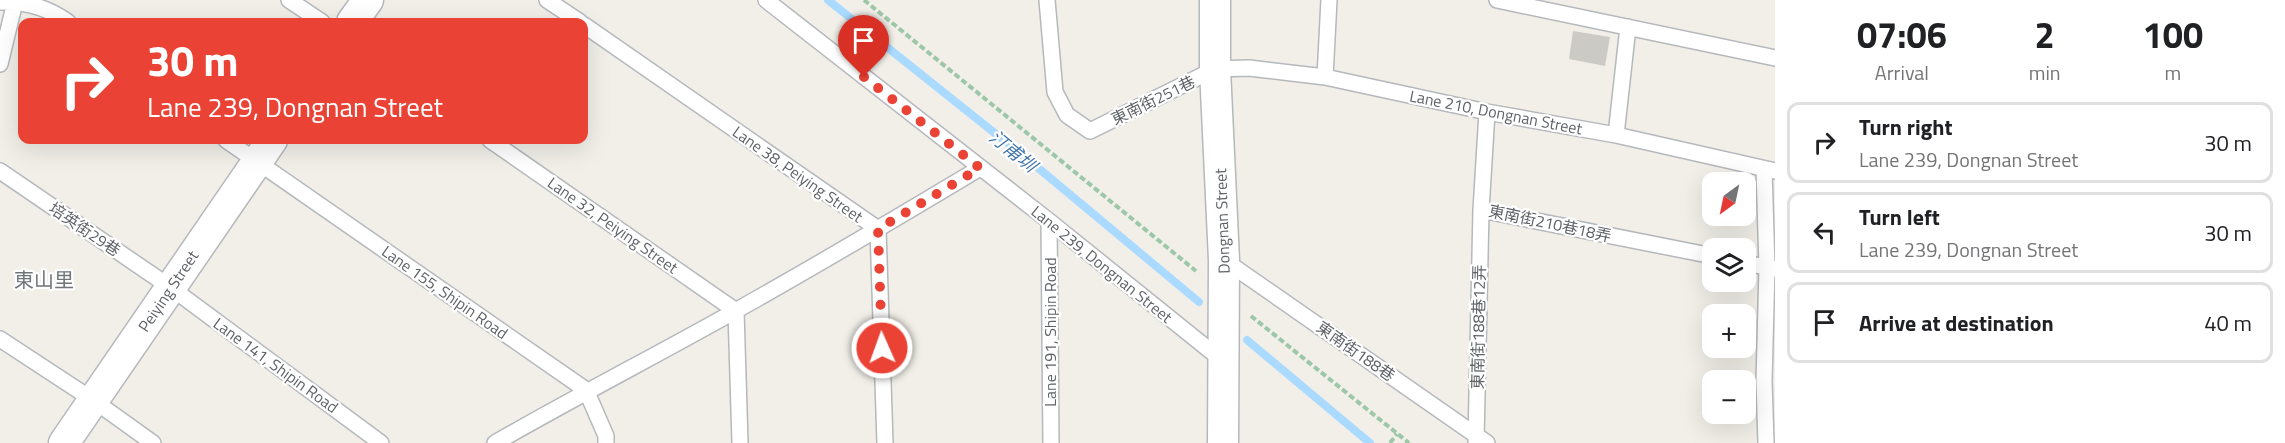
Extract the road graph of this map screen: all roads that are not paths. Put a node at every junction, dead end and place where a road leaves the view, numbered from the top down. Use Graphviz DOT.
graph roads {
  1 [pos="289,0"];
  2 [pos="368,0"];
  3 [pos="548,0"];
  4 [pos="766,0"];
  5 [pos="1047,0"];
  6 [pos="1215,0"];
  7 [pos="1329,0"];
  8 [pos="1497,0"];
  9 [pos="8,2"];
  10 [pos="62,18"];
  11 [pos="316,18"];
  12 [pos="355,18"];
  13 [pos="574,18"];
  14 [pos="1628,27"];
  15 [pos="588,28"];
  16 [pos="1775,58"];
  17 [pos="0,64"];
  18 [pos="1215,69"];
  19 [pos="1325,77"];
  20 [pos="1486,112"];
  21 [pos="1616,135"];
  22 [pos="240,144"];
  23 [pos="496,144"];
  24 [pos="264,151"];
  25 [pos="980,168"];
  26 [pos="1770,170"];
  27 [pos="0,171"];
  28 [pos="1481,210"];
  29 [pos="1049,221"];
  30 [pos="878,229"];
  31 [pos="1702,254"];
  32 [pos="1224,260"];
  33 [pos="1756,265"];
  34 [pos="1771,268"];
  35 [pos="170,287"];
  36 [pos="736,310"];
  37 [pos="0,339"];
  38 [pos="1224,362"];
  39 [pos="586,390"];
  40 [pos="93,400"];
  41 [pos="1480,440"];
  42 [pos="64,443"];
  43 [pos="153,443"];
  44 [pos="381,443"];
  45 [pos="495,443"];
  46 [pos="606,443"];
  47 [pos="740,443"];
  48 [pos="885,443"];
  49 [pos="1051,443"];
  50 [pos="1223,443"];
  51 [pos="1766,443"];
  1 -- 11 [label="lane"];
  2 -- 12 [label="street"];
  3 -- 13 [label="lane, Lane 38, Peiying Street"];
  4 -- 25 [label="lane, Lane 239, Dongnan Street"];
  5 -- 18 [label="lane, 東南街251巷"];
  6 -- 18 [label="street, Dongnan Street"];
  7 -- 19 [label="lane"];
  8 -- 14 [label="lane"];
  9 -- 10 [label="lane"];
  9 -- 17 [label="lane"];
  14 -- 16 [label="lane"];
  14 -- 21 [label="lane"];
  15 -- 30 [label="lane, Lane 38, Peiying Street"];
  18 -- 19 [label="lane, Lane 210, Dongnan Street"];
  18 -- 32 [label="street, Dongnan Street"];
  19 -- 20 [label="lane, Lane 210, Dongnan Street"];
  20 -- 21 [label="lane, Lane 210, Dongnan Street"];
  20 -- 28 [label="lane, 東南街210巷18弄"];
  21 -- 26 [label="lane, Lane 210, Dongnan Street"];
  22 -- 24 [label="lane, Lane 155, Shipin Road"];
  23 -- 36 [label="lane, Lane 32, Peiying Street"];
  24 -- 35 [label="street, Peiying Street"];
  24 -- 39 [label="lane, Lane 155, Shipin Road"];
  25 -- 29 [label="lane, Lane 239, Dongnan Street"];
  25 -- 30 [label="lane"];
  26 -- 34 [label="lane"];
  27 -- 35 [label="lane, 培英街29巷"];
  28 -- 31 [label="lane, 東南街210巷18弄"];
  28 -- 41 [label="lane, 東南街188巷12弄"];
  29 -- 38 [label="lane, Lane 239, Dongnan Street"];
  29 -- 49 [label="lane, Lane 191, Shipin Road"];
  30 -- 36 [label="lane, Lane 38, Peiying Street"];
  30 -- 48 [label="lane"];
  32 -- 38 [label="street, Dongnan Street"];
  32 -- 41 [label="lane, 東南街188巷"];
  33 -- 34 [label="lane"];
  34 -- 51 [label="lane"];
  35 -- 40 [label="street, Peiying Street"];
  35 -- 44 [label="lane, Lane 141, Shipin Road"];
  36 -- 39 [label="lane, Lane 38, Peiying Street"];
  36 -- 47 [label="lane"];
  37 -- 40 [label="lane"];
  38 -- 50 [label="street, Dongnan Street"];
  39 -- 45 [label="lane, Lane 38, Peiying Street"];
  39 -- 46 [label="lane"];
  40 -- 42 [label="street, Peiying Street"];
  40 -- 43 [label="lane"];
}
